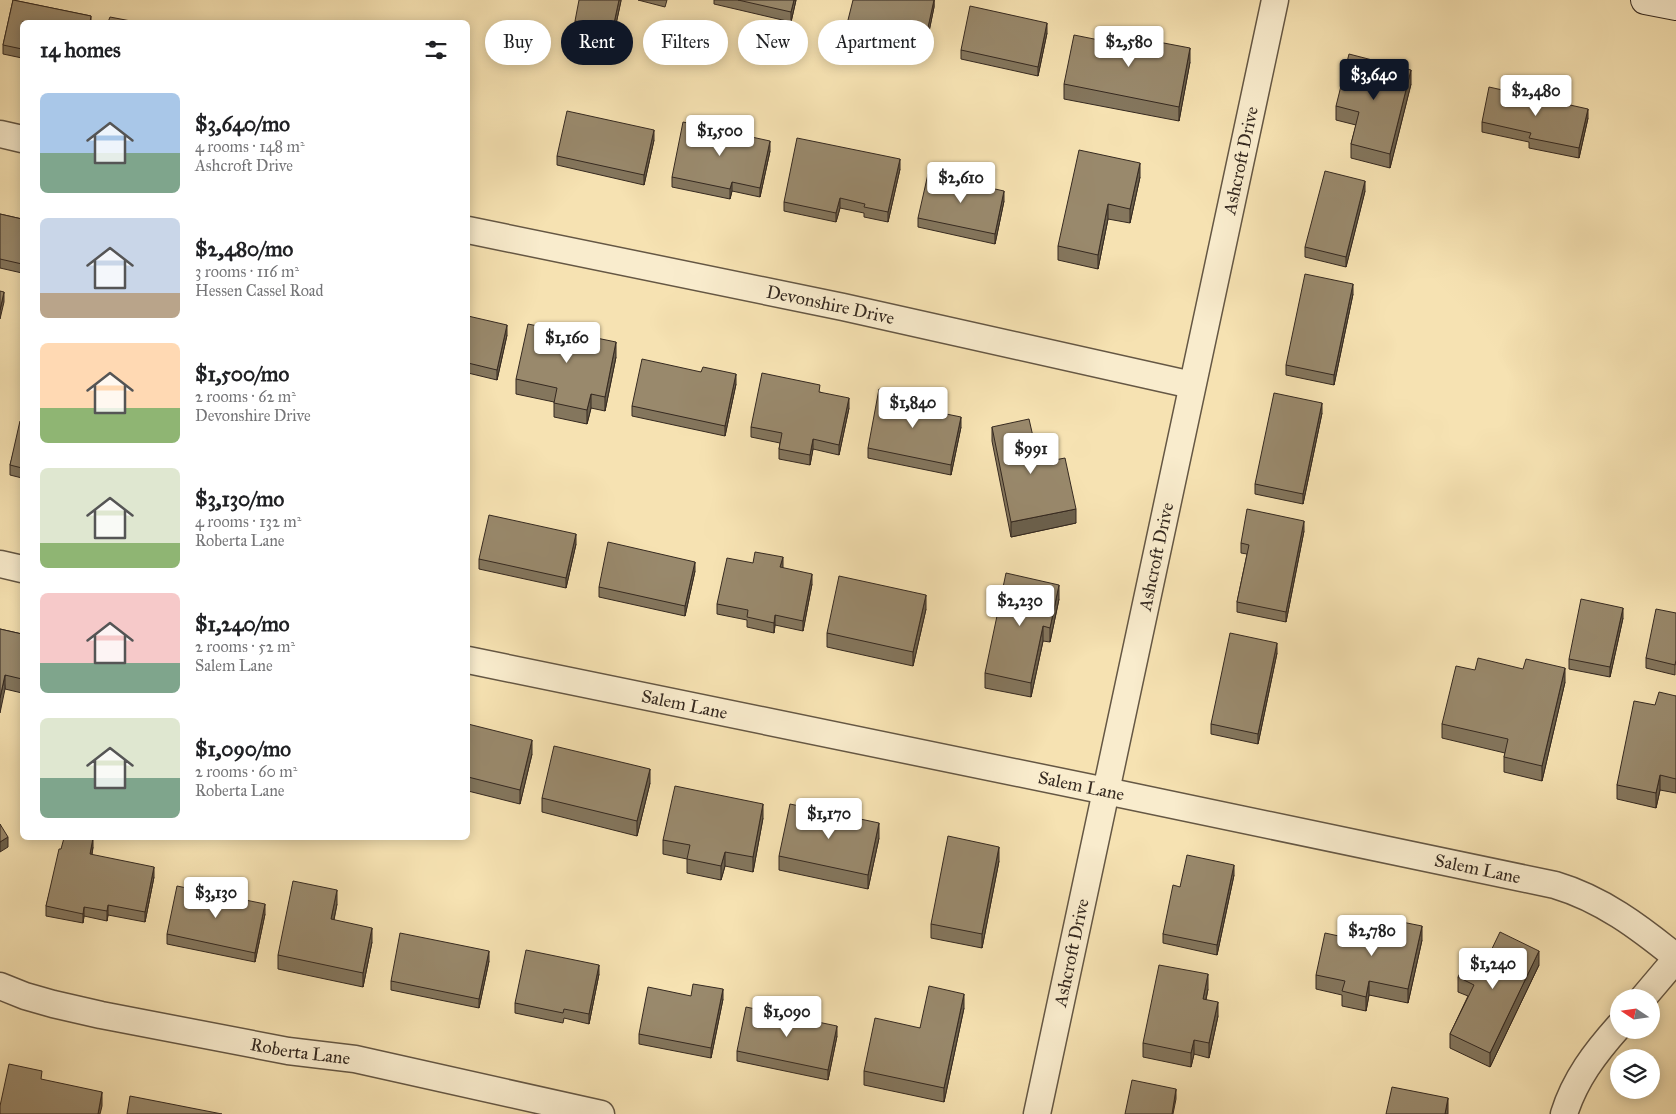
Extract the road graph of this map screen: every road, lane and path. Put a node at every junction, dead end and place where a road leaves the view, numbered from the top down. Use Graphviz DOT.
graph roads {
  1 [pos="1275,0"];
  2 [pos="1644,0"];
  3 [pos="1676,6"];
  4 [pos="0,134"];
  5 [pos="20,139"];
  6 [pos="470,230"];
  7 [pos="1192,385"];
  8 [pos="0,564"];
  9 [pos="20,569"];
  10 [pos="470,660"];
  11 [pos="1106,791"];
  12 [pos="1676,958"];
  13 [pos="0,986"];
  14 [pos="1650,989"];
  15 [pos="1610,1036"];
  16 [pos="601,1114"];
  17 [pos="1037,1114"];
  18 [pos="1564,1114"];
  1 -- 7 [label="street, Ashcroft Drive"];
  2 -- 3 [label="main road"];
  4 -- 5 [label="street"];
  6 -- 7 [label="street, Devonshire Drive"];
  7 -- 11 [label="street, Ashcroft Drive"];
  8 -- 9 [label="street"];
  10 -- 11 [label="street, Salem Lane"];
  11 -- 12 [label="street, Salem Lane"];
  11 -- 17 [label="street, Ashcroft Drive"];
  12 -- 14 [label="street"];
  13 -- 16 [label="street, Roberta Lane"];
  15 -- 18 [label="street"];
}
